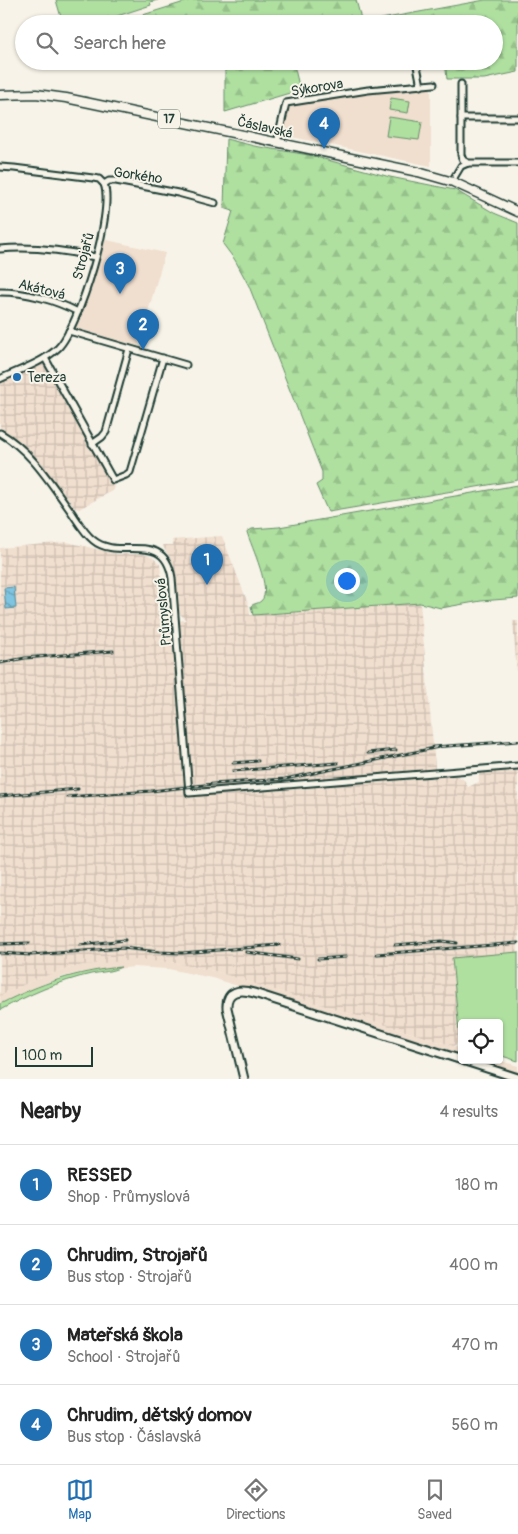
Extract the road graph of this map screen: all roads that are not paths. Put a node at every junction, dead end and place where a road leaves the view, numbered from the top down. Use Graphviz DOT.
graph roads {
  1 [pos="419,70"];
  2 [pos="434,84"];
  3 [pos="461,84"];
  4 [pos="421,86"];
  5 [pos="0,95"];
  6 [pos="461,118"];
  7 [pos="518,118"];
  8 [pos="278,143"];
  9 [pos="461,155"];
  10 [pos="468,163"];
  11 [pos="518,163"];
  12 [pos="0,167"];
  13 [pos="454,179"];
  14 [pos="104,184"];
  15 [pos="215,203"];
  16 [pos="518,212"];
  17 [pos="0,250"];
  18 [pos="95,257"];
  19 [pos="0,292"];
  20 [pos="78,312"];
  21 [pos="69,331"];
  22 [pos="129,348"];
  23 [pos="45,358"];
  24 [pos="163,358"];
  25 [pos="186,365"];
  26 [pos="0,379"];
  27 [pos="0,433"];
  28 [pos="92,444"];
  29 [pos="518,766"];
  30 [pos="458,1059"];
  31 [pos="474,1064"];
  32 [pos="518,1078"];
  33 [pos="244,1079"];
  1 -- 4 [label="street"];
  2 -- 4 [label="street, Sýkorova"];
  3 -- 6 [label="street"];
  4 -- 8 [label="street, Sýkorova"];
  5 -- 8 [label="main road, Čáslavská / 17"];
  6 -- 7 [label="street"];
  6 -- 9 [label="street"];
  8 -- 13 [label="main road, Čáslavská / 17"];
  9 -- 10 [label="street"];
  9 -- 13 [label="street"];
  10 -- 11 [label="street"];
  10 -- 13 [label="street"];
  12 -- 14 [label="street, Gorkého"];
  13 -- 16 [label="main road, Čáslavská / 17"];
  14 -- 15 [label="street, Gorkého"];
  14 -- 18 [label="street, Strojařů"];
  17 -- 18 [label="street"];
  18 -- 20 [label="street, Strojařů"];
  19 -- 20 [label="street, Akátová"];
  20 -- 21 [label="street, Strojařů"];
  21 -- 22 [label="street"];
  21 -- 23 [label="street, Strojařů"];
  22 -- 24 [label="street"];
  22 -- 28 [label="street"];
  23 -- 26 [label="street, Strojařů"];
  23 -- 28 [label="street"];
  24 -- 25 [label="street"];
  24 -- 28 [label="street"];
  27 -- 29 [label="street, Průmyslová"];
  30 -- 33 [label="street"];
  31 -- 32 [label="street"];
}
